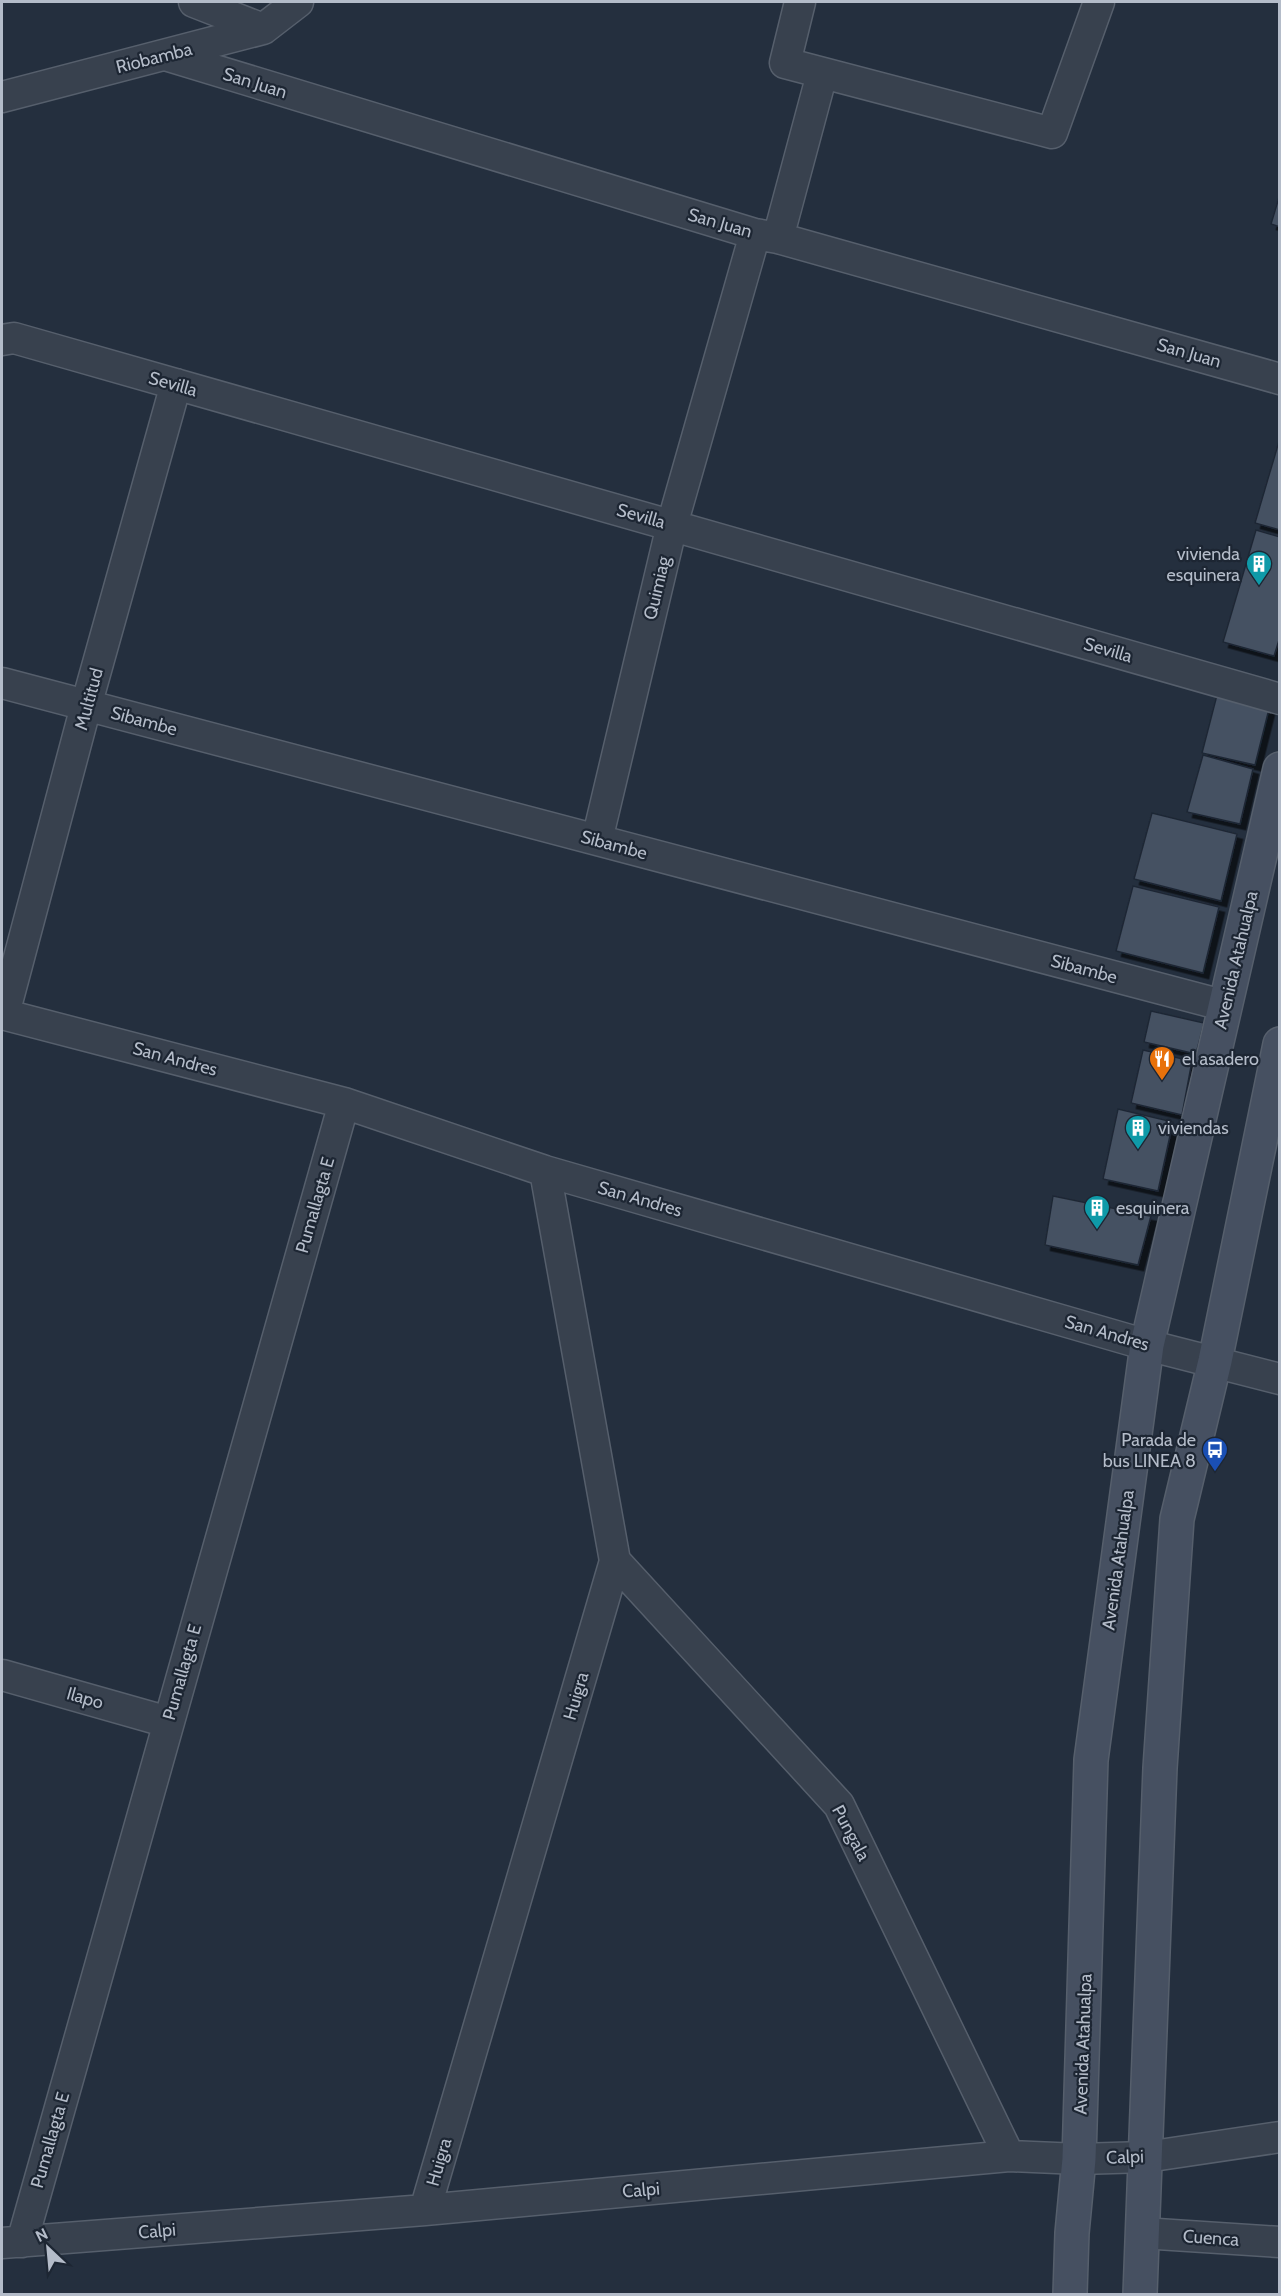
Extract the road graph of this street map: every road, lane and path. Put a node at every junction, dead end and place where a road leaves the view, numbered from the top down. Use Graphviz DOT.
graph roads {
  1 [pos="194,2"];
  2 [pos="298,2"];
  3 [pos="800,2"];
  4 [pos="1099,2"];
  5 [pos="263,29"];
  6 [pos="165,55"];
  7 [pos="822,74"];
  8 [pos="2,97"];
  9 [pos="766,236"];
  10 [pos="2,340"];
  11 [pos="1280,379"];
  12 [pos="177,384"];
  13 [pos="672,525"];
  14 [pos="2,682"];
  15 [pos="1280,699"];
  16 [pos="86,706"];
  17 [pos="1280,769"];
  18 [pos="597,840"];
  19 [pos="1226,1006"];
  20 [pos="3,1014"];
  21 [pos="1280,1044"];
  22 [pos="344,1103"];
  23 [pos="544,1172"];
  24 [pos="1147,1345"];
  25 [pos="1215,1361"];
  26 [pos="1280,1379"];
  27 [pos="615,1561"];
  28 [pos="2,1675"];
  29 [pos="168,1722"];
  30 [pos="1280,2137"];
  31 [pos="1009,2156"];
  32 [pos="1146,2157"];
  33 [pos="1079,2159"];
  34 [pos="425,2210"];
  35 [pos="1142,2233"];
  36 [pos="12,2242"];
  37 [pos="1280,2242"];
  38 [pos="1070,2295"];
  39 [pos="1140,2295"];
  1 -- 5 [label="street"];
  2 -- 5 [label="street, Riobamba"];
  3 -- 7 [label="street"];
  4 -- 7 [label="street"];
  5 -- 6 [label="street, Riobamba"];
  6 -- 8 [label="street, Riobamba"];
  6 -- 9 [label="street, San Juan"];
  7 -- 9 [label="street, Quimiag"];
  9 -- 11 [label="street, San Juan"];
  9 -- 13 [label="street, Quimiag"];
  10 -- 12 [label="street, Sevilla"];
  12 -- 13 [label="street, Sevilla"];
  12 -- 16 [label="street, Multitud"];
  13 -- 15 [label="street, Sevilla"];
  13 -- 18 [label="street, Quimiag"];
  14 -- 16 [label="street, Sibambe"];
  16 -- 18 [label="street, Sibambe"];
  16 -- 20 [label="street, Multitud"];
  17 -- 19 [label="main road, Avenida Atahualpa"];
  18 -- 19 [label="street, Sibambe"];
  19 -- 24 [label="main road, Avenida Atahualpa"];
  20 -- 22 [label="street, San Andres"];
  21 -- 25 [label="main road"];
  22 -- 23 [label="street, San Andres"];
  22 -- 29 [label="street, Pumallagta E"];
  23 -- 24 [label="street, San Andres"];
  23 -- 27 [label="street, Huigra"];
  24 -- 25 [label="street, San Andres"];
  24 -- 33 [label="main road, Avenida Atahualpa"];
  25 -- 26 [label="street, San Andres"];
  25 -- 32 [label="main road"];
  27 -- 31 [label="street, Pungala"];
  27 -- 34 [label="street, Huigra"];
  28 -- 29 [label="street, Ilapo"];
  29 -- 36 [label="street, Pumallagta E"];
  30 -- 32 [label="street, Calpi"];
  31 -- 33 [label="street, Calpi"];
  31 -- 34 [label="street, Calpi"];
  32 -- 33 [label="street, Calpi"];
  32 -- 35 [label="main road"];
  33 -- 38 [label="main road, Avenida Atahualpa"];
  34 -- 36 [label="street, Calpi"];
  35 -- 37 [label="street, Cuenca"];
  35 -- 39 [label="main road"];
}
